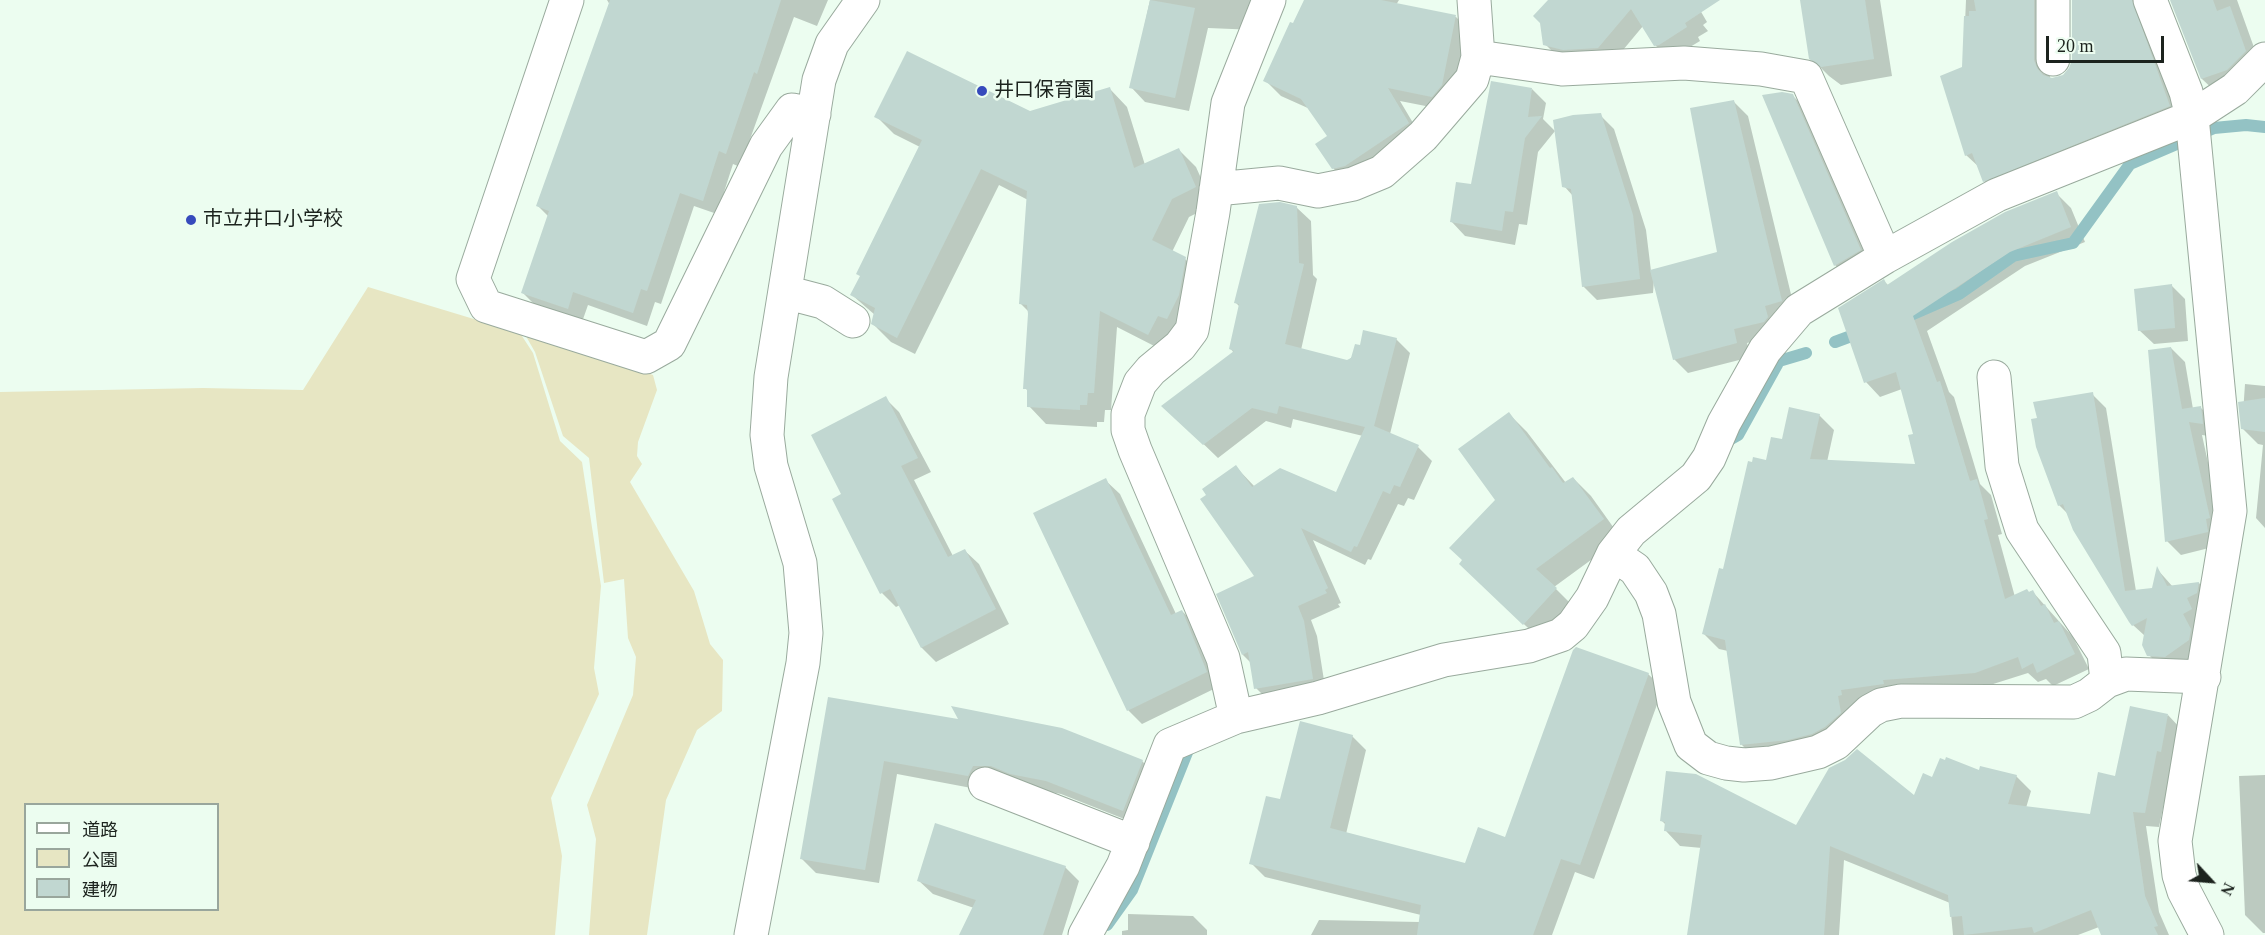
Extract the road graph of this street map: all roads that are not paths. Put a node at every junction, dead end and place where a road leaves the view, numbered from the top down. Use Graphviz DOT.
graph roads {
  1 [pos="567,0"];
  2 [pos="863,0"];
  3 [pos="1269,0"];
  4 [pos="1474,0"];
  5 [pos="2053,0"];
  6 [pos="2150,0"];
  7 [pos="1478,57"];
  8 [pos="2052,59"];
  9 [pos="2265,59"];
  10 [pos="814,114"];
  11 [pos="2193,130"];
  12 [pos="1216,189"];
  13 [pos="1885,257"];
  14 [pos="785,292"];
  15 [pos="853,321"];
  16 [pos="1994,377"];
  17 [pos="1613,555"];
  18 [pos="2204,677"];
  19 [pos="2107,681"];
  20 [pos="1236,717"];
  21 [pos="985,784"];
  22 [pos="1133,842"];
  23 [pos="751,935"];
  24 [pos="1085,935"];
  25 [pos="2207,935"];
  1 -- 10 [label="street"];
  2 -- 10 [label="street"];
  3 -- 12 [label="street"];
  4 -- 7 [label="street"];
  5 -- 8 [label="street"];
  6 -- 11 [label="street"];
  7 -- 12 [label="street"];
  7 -- 13 [label="street"];
  9 -- 11 [label="street"];
  10 -- 14 [label="street"];
  11 -- 13 [label="street"];
  11 -- 18 [label="street"];
  12 -- 20 [label="street"];
  13 -- 17 [label="street"];
  14 -- 15 [label="street"];
  14 -- 23 [label="street"];
  16 -- 19 [label="street"];
  17 -- 19 [label="street"];
  17 -- 20 [label="street"];
  18 -- 19 [label="street"];
  18 -- 25 [label="street"];
  20 -- 22 [label="street"];
  21 -- 22 [label="street"];
  22 -- 24 [label="street"];
}
